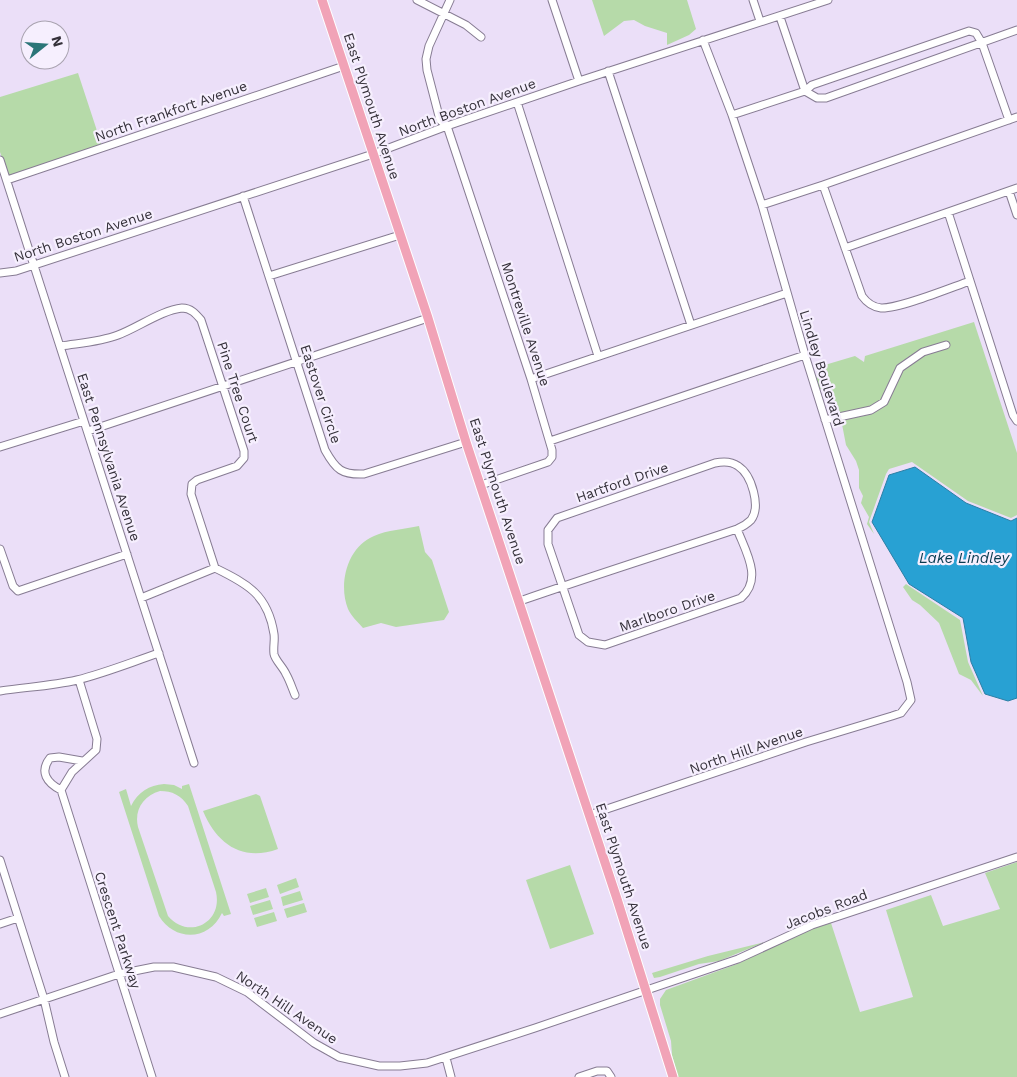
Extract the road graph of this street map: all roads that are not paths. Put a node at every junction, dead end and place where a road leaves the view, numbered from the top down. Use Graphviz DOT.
graph roads {
  1 [pos="322,0"];
  2 [pos="417,0"];
  3 [pos="450,0"];
  4 [pos="552,0"];
  5 [pos="753,0"];
  6 [pos="828,0"];
  7 [pos="444,14"];
  8 [pos="780,17"];
  9 [pos="760,21"];
  10 [pos="1017,30"];
  11 [pos="481,37"];
  12 [pos="703,40"];
  13 [pos="982,43"];
  14 [pos="344,66"];
  15 [pos="608,71"];
  16 [pos="579,81"];
  17 [pos="805,91"];
  18 [pos="517,102"];
  19 [pos="732,116"];
  20 [pos="1017,117"];
  21 [pos="1009,120"];
  22 [pos="446,126"];
  23 [pos="373,154"];
  24 [pos="0,160"];
  25 [pos="7,180"];
  26 [pos="823,185"];
  27 [pos="1017,188"];
  28 [pos="1009,191"];
  29 [pos="243,196"];
  30 [pos="762,204"];
  31 [pos="948,212"];
  32 [pos="1017,215"];
  33 [pos="400,235"];
  34 [pos="845,248"];
  35 [pos="34,264"];
  36 [pos="0,273"];
  37 [pos="269,276"];
  38 [pos="970,281"];
  39 [pos="787,293"];
  40 [pos="428,318"];
  41 [pos="691,325"];
  42 [pos="61,346"];
  43 [pos="946,346"];
  44 [pos="598,356"];
  45 [pos="805,356"];
  46 [pos="297,360"];
  47 [pos="531,379"];
  48 [pos="222,386"];
  49 [pos="84,420"];
  50 [pos="825,420"];
  51 [pos="1017,420"];
  52 [pos="88,430"];
  53 [pos="550,441"];
  54 [pos="466,442"];
  55 [pos="0,447"];
  56 [pos="481,485"];
  57 [pos="737,529"];
  58 [pos="0,549"];
  59 [pos="127,554"];
  60 [pos="215,568"];
  61 [pos="562,586"];
  62 [pos="142,598"];
  63 [pos="520,601"];
  64 [pos="159,653"];
  65 [pos="79,680"];
  66 [pos="0,691"];
  67 [pos="296,695"];
  68 [pos="908,705"];
  69 [pos="82,761"];
  70 [pos="194,763"];
  71 [pos="61,790"];
  72 [pos="589,815"];
  73 [pos="1017,857"];
  74 [pos="0,860"];
  75 [pos="18,918"];
  76 [pos="0,924"];
  77 [pos="119,974"];
  78 [pos="647,990"];
  79 [pos="44,999"];
  80 [pos="0,1014"];
  81 [pos="446,1058"];
  82 [pos="63,1076"];
  83 [pos="152,1077"];
  84 [pos="451,1077"];
  85 [pos="579,1077"];
  86 [pos="611,1077"];
  87 [pos="673,1077"];
  1 -- 14 [label="main road, East Plymouth Avenue"];
  2 -- 7 [label="street"];
  3 -- 7 [label="street, Montreville Avenue"];
  4 -- 16 [label="street"];
  5 -- 9 [label="street"];
  6 -- 8 [label="street, North Boston Avenue"];
  7 -- 11 [label="street"];
  7 -- 22 [label="street, Montreville Avenue"];
  8 -- 9 [label="street, North Boston Avenue"];
  8 -- 17 [label="street"];
  9 -- 12 [label="street, North Boston Avenue"];
  10 -- 13 [label="street"];
  12 -- 15 [label="street, North Boston Avenue"];
  12 -- 19 [label="street, Lindley Boulevard"];
  13 -- 17 [label="street"];
  13 -- 17 [label="street"];
  13 -- 21 [label="street"];
  14 -- 23 [label="main road, East Plymouth Avenue"];
  14 -- 25 [label="street, North Frankfort Avenue"];
  15 -- 16 [label="street, North Boston Avenue"];
  15 -- 41 [label="street"];
  16 -- 18 [label="street, North Boston Avenue"];
  17 -- 19 [label="street"];
  18 -- 22 [label="street, North Boston Avenue"];
  18 -- 44 [label="street"];
  19 -- 30 [label="street, Lindley Boulevard"];
  20 -- 21 [label="street"];
  21 -- 26 [label="street"];
  22 -- 23 [label="street, North Boston Avenue"];
  22 -- 47 [label="street, Montreville Avenue"];
  23 -- 29 [label="street, North Boston Avenue"];
  23 -- 33 [label="main road, East Plymouth Avenue"];
  24 -- 25 [label="street, East Pennsylvania Avenue"];
  25 -- 35 [label="street, East Pennsylvania Avenue"];
  26 -- 30 [label="street"];
  26 -- 34 [label="street"];
  27 -- 28 [label="street"];
  28 -- 31 [label="street"];
  28 -- 32 [label="street"];
  29 -- 35 [label="street, North Boston Avenue"];
  29 -- 37 [label="street, Eastover Circle"];
  30 -- 39 [label="street, Lindley Boulevard"];
  31 -- 34 [label="street"];
  31 -- 38 [label="street"];
  33 -- 37 [label="street"];
  33 -- 40 [label="main road, East Plymouth Avenue"];
  34 -- 38 [label="street"];
  35 -- 36 [label="street, North Boston Avenue"];
  35 -- 42 [label="street, East Pennsylvania Avenue"];
  37 -- 46 [label="street, Eastover Circle"];
  38 -- 51 [label="street"];
  39 -- 41 [label="street"];
  39 -- 45 [label="street, Lindley Boulevard"];
  40 -- 46 [label="street"];
  40 -- 54 [label="main road, East Plymouth Avenue"];
  41 -- 44 [label="street"];
  42 -- 48 [label="street, Pine Tree Court"];
  42 -- 49 [label="street, East Pennsylvania Avenue"];
  43 -- 50 [label="street"];
  44 -- 47 [label="street"];
  45 -- 50 [label="street, Lindley Boulevard"];
  45 -- 53 [label="street"];
  46 -- 48 [label="street"];
  46 -- 54 [label="street, Eastover Circle"];
  47 -- 53 [label="street, Montreville Avenue"];
  48 -- 52 [label="street"];
  48 -- 60 [label="street, Pine Tree Court"];
  49 -- 52 [label="street, East Pennsylvania Avenue"];
  49 -- 55 [label="street"];
  50 -- 68 [label="street, Lindley Boulevard"];
  52 -- 59 [label="street, East Pennsylvania Avenue"];
  53 -- 56 [label="street, Montreville Avenue"];
  54 -- 56 [label="main road, East Plymouth Avenue"];
  56 -- 63 [label="main road, East Plymouth Avenue"];
  57 -- 61 [label="street"];
  57 -- 61 [label="street, Marlboro Drive"];
  57 -- 61 [label="street, Hartford Drive"];
  58 -- 59 [label="street"];
  59 -- 62 [label="street, East Pennsylvania Avenue"];
  60 -- 62 [label="street"];
  60 -- 67 [label="street"];
  61 -- 63 [label="street"];
  62 -- 64 [label="street, East Pennsylvania Avenue"];
  63 -- 72 [label="main road, East Plymouth Avenue"];
  64 -- 65 [label="street"];
  64 -- 70 [label="street, East Pennsylvania Avenue"];
  65 -- 66 [label="street"];
  65 -- 69 [label="street"];
  68 -- 72 [label="street, North Hill Avenue"];
  69 -- 71 [label="street"];
  69 -- 71 [label="street, Crescent Parkway"];
  71 -- 77 [label="street, Crescent Parkway"];
  72 -- 78 [label="main road, East Plymouth Avenue"];
  73 -- 78 [label="street, Jacobs Road"];
  74 -- 75 [label="street"];
  75 -- 76 [label="street"];
  75 -- 79 [label="street"];
  77 -- 79 [label="street, North Hill Avenue"];
  77 -- 81 [label="street, North Hill Avenue"];
  77 -- 83 [label="street, Crescent Parkway"];
  78 -- 81 [label="street, North Hill Avenue"];
  78 -- 87 [label="main road, East Plymouth Avenue"];
  79 -- 80 [label="street, North Hill Avenue"];
  79 -- 82 [label="street"];
  81 -- 84 [label="street"];
  85 -- 86 [label="street"];
}
